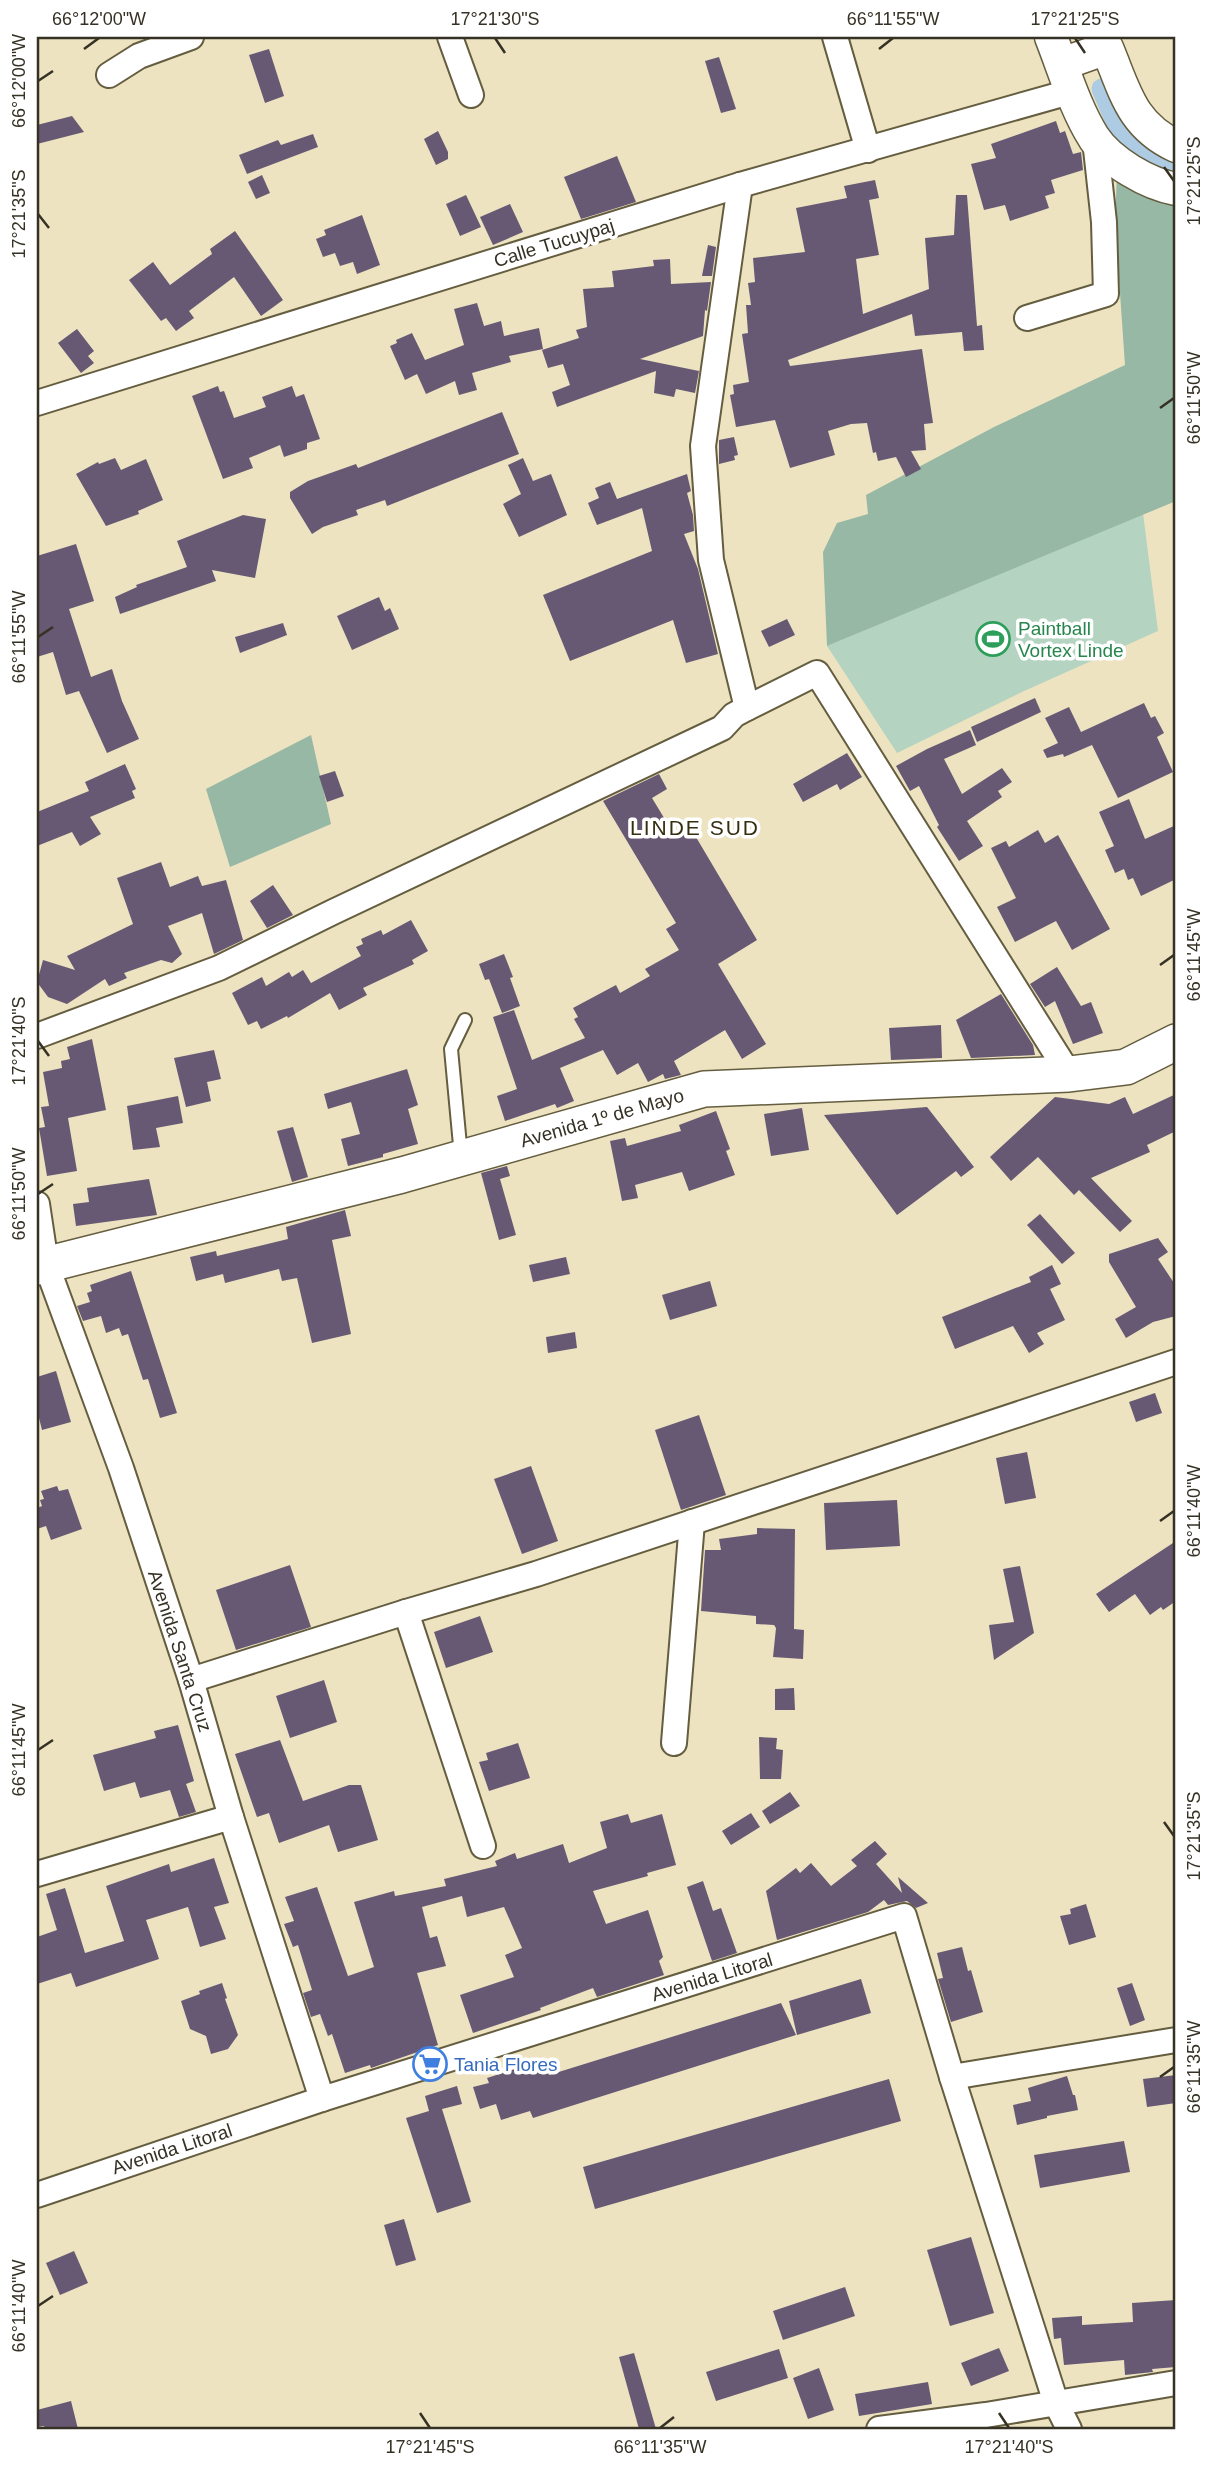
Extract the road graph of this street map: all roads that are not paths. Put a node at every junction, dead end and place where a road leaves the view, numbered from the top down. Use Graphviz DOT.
graph roads {
  1 [pos="191,37"];
  2 [pos="450,37"];
  3 [pos="835,37"];
  4 [pos="1105,42"];
  5 [pos="1062,64"];
  6 [pos="109,75"];
  7 [pos="471,95"];
  8 [pos="1096,140"];
  9 [pos="1176,146"];
  10 [pos="868,150"];
  11 [pos="740,185"];
  12 [pos="1176,190"];
  13 [pos="1027,318"];
  14 [pos="37,402"];
  15 [pos="747,708"];
  16 [pos="465,1020"];
  17 [pos="37,1036"];
  18 [pos="1176,1042"];
  19 [pos="1069,1074"];
  20 [pos="461,1158"];
  21 [pos="37,1204"];
  22 [pos="41,1266"];
  23 [pos="1176,1362"];
  24 [pos="692,1522"];
  25 [pos="406,1612"];
  26 [pos="191,1680"];
  27 [pos="674,1743"];
  28 [pos="231,1817"];
  29 [pos="483,1846"];
  30 [pos="37,1874"];
  31 [pos="1176,2040"];
  32 [pos="951,2077"];
  33 [pos="322,2099"];
  34 [pos="37,2194"];
  35 [pos="1176,2383"];
  36 [pos="1056,2403"];
  37 [pos="986,2422"];
  38 [pos="879,2429"];
  39 [pos="1069,2429"];
  1 -- 6 [label="street"];
  2 -- 7 [label="street"];
  3 -- 10 [label="street"];
  4 -- 5 [label="street"];
  4 -- 9 [label="street"];
  5 -- 8 [label="street"];
  5 -- 10 [label="street, Calle Tucuypaj"];
  8 -- 12 [label="street"];
  8 -- 13 [label="street"];
  10 -- 11 [label="street, Calle Tucuypaj"];
  11 -- 14 [label="street, Calle Tucuypaj"];
  11 -- 15 [label="street"];
  15 -- 17 [label="street"];
  15 -- 19 [label="street"];
  16 -- 20 [label="lane"];
  18 -- 19 [label="main road, Avenida 1º de Mayo"];
  19 -- 20 [label="main road, Avenida 1º de Mayo"];
  20 -- 22 [label="main road, Avenida 1º de Mayo"];
  21 -- 22 [label="street, Avenida Santa Cruz"];
  22 -- 26 [label="street, Avenida Santa Cruz"];
  23 -- 24 [label="street"];
  24 -- 25 [label="street"];
  24 -- 27 [label="street"];
  25 -- 26 [label="street"];
  25 -- 29 [label="street"];
  26 -- 28 [label="street, Avenida Santa Cruz"];
  28 -- 30 [label="street"];
  28 -- 33 [label="street, Avenida Santa Cruz"];
  31 -- 32 [label="street"];
  32 -- 33 [label="street, Avenida Litoral"];
  32 -- 36 [label="street, Avenida Litoral"];
  33 -- 34 [label="street, Avenida Litoral"];
  35 -- 36 [label="street"];
  36 -- 37 [label="street"];
  36 -- 39 [label="street, Avenida Litoral"];
  37 -- 38 [label="street"];
}
